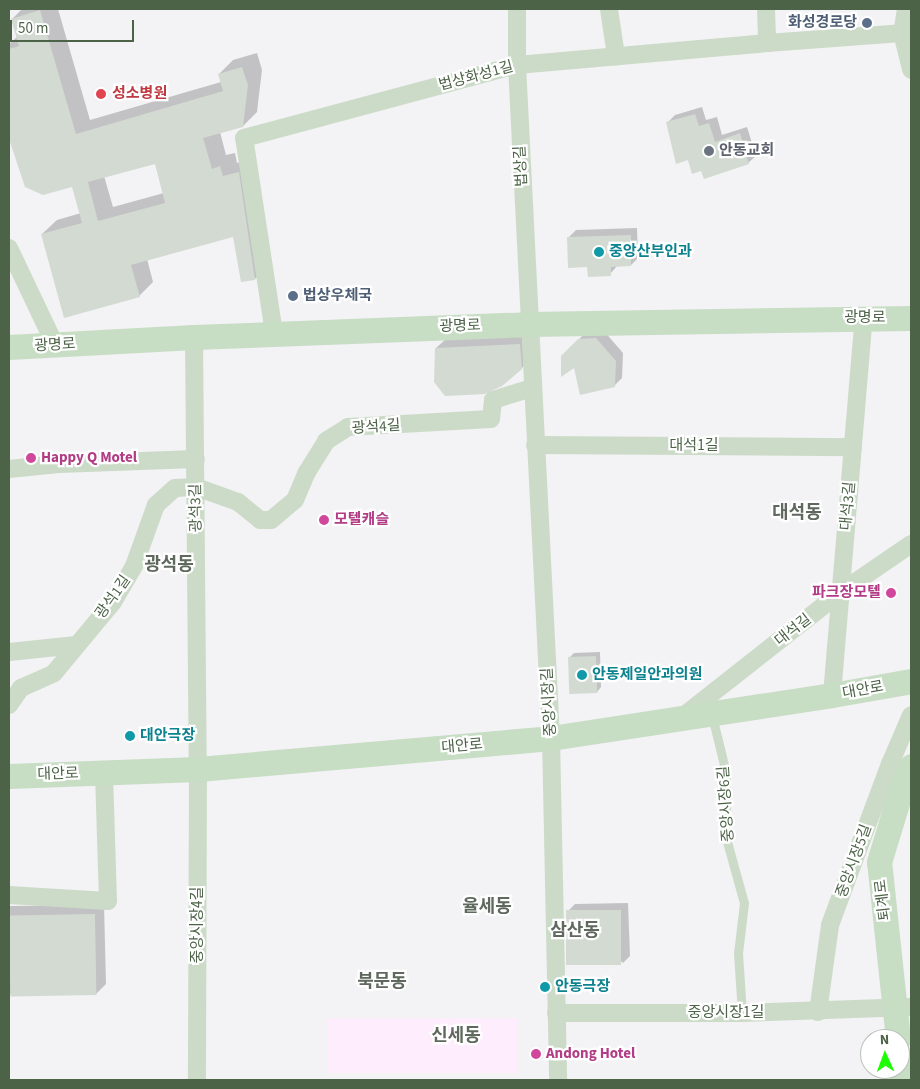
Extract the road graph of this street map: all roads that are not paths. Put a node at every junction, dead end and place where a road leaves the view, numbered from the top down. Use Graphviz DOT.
graph roads {
  1 [pos="517,9"];
  2 [pos="609,9"];
  3 [pos="766,9"];
  4 [pos="906,9"];
  5 [pos="907,34"];
  6 [pos="767,43"];
  7 [pos="616,56"];
  8 [pos="517,65"];
  9 [pos="911,70"];
  10 [pos="9,248"];
  11 [pos="864,317"];
  12 [pos="907,320"];
  13 [pos="529,324"];
  14 [pos="274,334"];
  15 [pos="194,337"];
  16 [pos="55,345"];
  17 [pos="9,347"];
  18 [pos="532,388"];
  19 [pos="535,445"];
  20 [pos="853,447"];
  21 [pos="196,459"];
  22 [pos="9,469"];
  23 [pos="196,487"];
  24 [pos="911,544"];
  25 [pos="841,592"];
  26 [pos="77,644"];
  27 [pos="9,652"];
  28 [pos="911,681"];
  29 [pos="832,695"];
  30 [pos="9,705"];
  31 [pos="711,713"];
  32 [pos="911,716"];
  33 [pos="678,720"];
  34 [pos="551,738"];
  35 [pos="911,766"];
  36 [pos="198,769"];
  37 [pos="104,772"];
  38 [pos="9,776"];
  39 [pos="9,895"];
  40 [pos="904,1007"];
  41 [pos="818,1012"];
  42 [pos="556,1013"];
  43 [pos="742,1013"];
  44 [pos="900,1029"];
  45 [pos="197,1080"];
  46 [pos="558,1080"];
  1 -- 8 [label="street, 법상길"];
  2 -- 7 [label="street"];
  3 -- 6 [label="street"];
  4 -- 5 [label="street"];
  5 -- 6 [label="street, 법상화성1길"];
  5 -- 9 [label="street"];
  6 -- 7 [label="street, 법상화성1길"];
  7 -- 8 [label="street, 법상화성1길"];
  8 -- 13 [label="street, 법상길"];
  8 -- 14 [label="street, 법상화성1길"];
  10 -- 16 [label="street"];
  11 -- 12 [label="street, 광명로"];
  11 -- 13 [label="street, 광명로"];
  11 -- 20 [label="street, 대석3길"];
  13 -- 14 [label="street, 광명로"];
  13 -- 18 [label="street, 중앙시장길"];
  14 -- 15 [label="street, 광명로"];
  15 -- 16 [label="street, 광명로"];
  15 -- 21 [label="street, 광석3길"];
  16 -- 17 [label="street, 광명로"];
  18 -- 19 [label="street, 중앙시장길"];
  18 -- 23 [label="street, 광석4길"];
  19 -- 20 [label="street, 대석1길"];
  19 -- 34 [label="street, 중앙시장길"];
  20 -- 25 [label="street, 대석3길"];
  21 -- 22 [label="street"];
  21 -- 23 [label="street, 광석3길"];
  23 -- 26 [label="street, 광석1길"];
  23 -- 36 [label="street, 광석3길"];
  24 -- 25 [label="street, 대석길"];
  25 -- 29 [label="street, 대석3길"];
  25 -- 33 [label="street, 대석길"];
  26 -- 27 [label="street"];
  26 -- 30 [label="street, 광석1길"];
  28 -- 29 [label="street, 대안로"];
  29 -- 31 [label="street, 대안로"];
  31 -- 33 [label="street, 대안로"];
  31 -- 43 [label="lane, 중앙시장6길"];
  32 -- 41 [label="street, 중앙시장5길"];
  33 -- 34 [label="street, 대안로"];
  34 -- 36 [label="street, 대안로"];
  34 -- 42 [label="street, 중앙시장길"];
  35 -- 40 [label="street, 퇴계로"];
  36 -- 37 [label="street, 대안로"];
  36 -- 45 [label="street, 중앙시장4길"];
  37 -- 38 [label="street, 대안로"];
  37 -- 39 [label="street"];
  40 -- 41 [label="street, 중앙시장1길"];
  40 -- 44 [label="street, 퇴계로"];
  41 -- 43 [label="street, 중앙시장1길"];
  42 -- 43 [label="street, 중앙시장1길"];
  42 -- 46 [label="street, 중앙시장길"];
}
